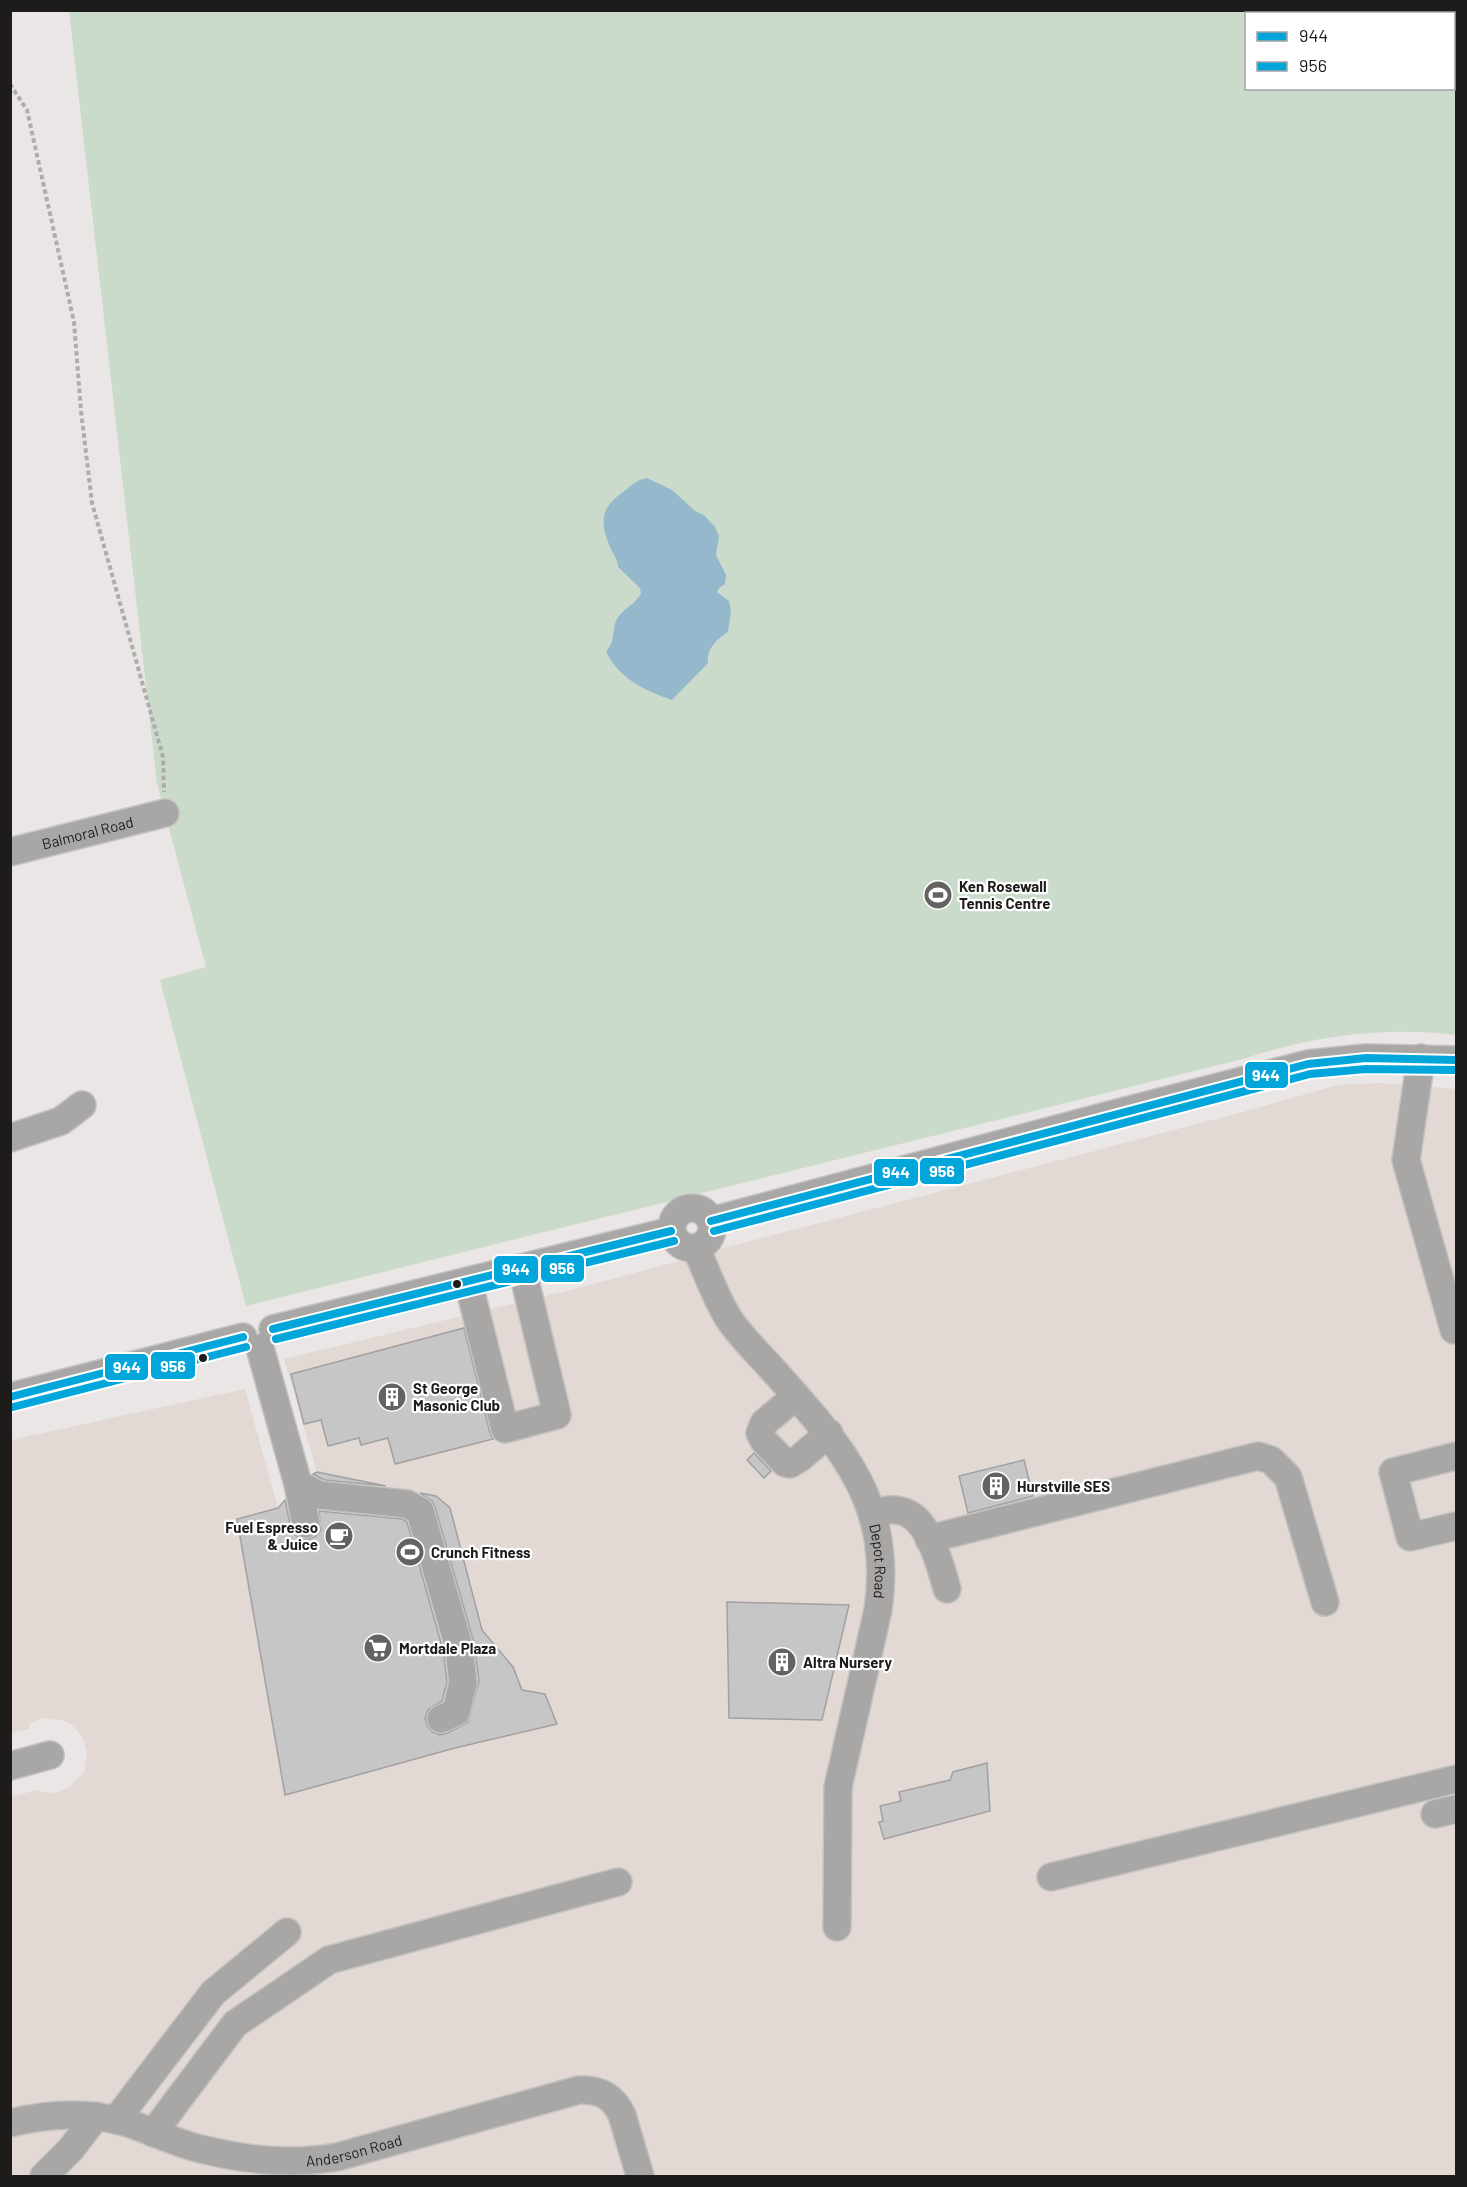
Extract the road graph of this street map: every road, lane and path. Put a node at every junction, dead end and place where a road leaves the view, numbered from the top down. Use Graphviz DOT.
graph roads {
  1 [pos="10,84"];
  2 [pos="165,813"];
  3 [pos="10,852"];
  4 [pos="1421,1058"];
  5 [pos="1456,1060"];
  6 [pos="82,1105"];
  7 [pos="10,1138"];
  8 [pos="711,1221"];
  9 [pos="671,1231"];
  10 [pos="696,1248"];
  11 [pos="522,1268"];
  12 [pos="468,1281"];
  13 [pos="1456,1329"];
  14 [pos="259,1338"];
  15 [pos="796,1396"];
  16 [pos="10,1397"];
  17 [pos="829,1433"];
  18 [pos="1456,1456"];
  19 [pos="298,1484"];
  20 [pos="873,1513"];
  21 [pos="306,1524"];
  22 [pos="1456,1526"];
  23 [pos="929,1539"];
  24 [pos="947,1589"];
  25 [pos="1324,1602"];
  26 [pos="441,1719"];
  27 [pos="50,1755"];
  28 [pos="10,1766"];
  29 [pos="1456,1779"];
  30 [pos="1051,1877"];
  31 [pos="618,1882"];
  32 [pos="837,1927"];
  33 [pos="286,1932"];
  34 [pos="106,2118"];
  35 [pos="10,2123"];
  36 [pos="153,2133"];
  37 [pos="291,2169"];
  38 [pos="44,2176"];
  39 [pos="640,2176"];
  1 -- 2 [label="path"];
  2 -- 3 [label="street, Balmoral Road"];
  4 -- 5 [label="street"];
  4 -- 8 [label="street"];
  4 -- 13 [label="street"];
  6 -- 7 [label="street"];
  8 -- 9 [label="street"];
  8 -- 10 [label="street"];
  9 -- 10 [label="street"];
  9 -- 11 [label="street"];
  10 -- 15 [label="street, Depot Road"];
  11 -- 12 [label="street"];
  11 -- 12 [label="street"];
  12 -- 14 [label="street"];
  14 -- 16 [label="street"];
  14 -- 19 [label="street"];
  15 -- 17 [label="street, Depot Road"];
  15 -- 17 [label="street"];
  17 -- 20 [label="street, Depot Road"];
  18 -- 22 [label="street"];
  19 -- 21 [label="street"];
  19 -- 26 [label="street"];
  20 -- 23 [label="street"];
  20 -- 32 [label="street, Depot Road"];
  23 -- 24 [label="street"];
  23 -- 25 [label="street"];
  27 -- 28 [label="street"];
  29 -- 30 [label="street"];
  31 -- 36 [label="street"];
  33 -- 34 [label="street"];
  34 -- 35 [label="street, Anderson Road"];
  34 -- 36 [label="street, Anderson Road"];
  34 -- 38 [label="street"];
  36 -- 37 [label="street, Anderson Road"];
  37 -- 39 [label="street, Anderson Road"];
}
